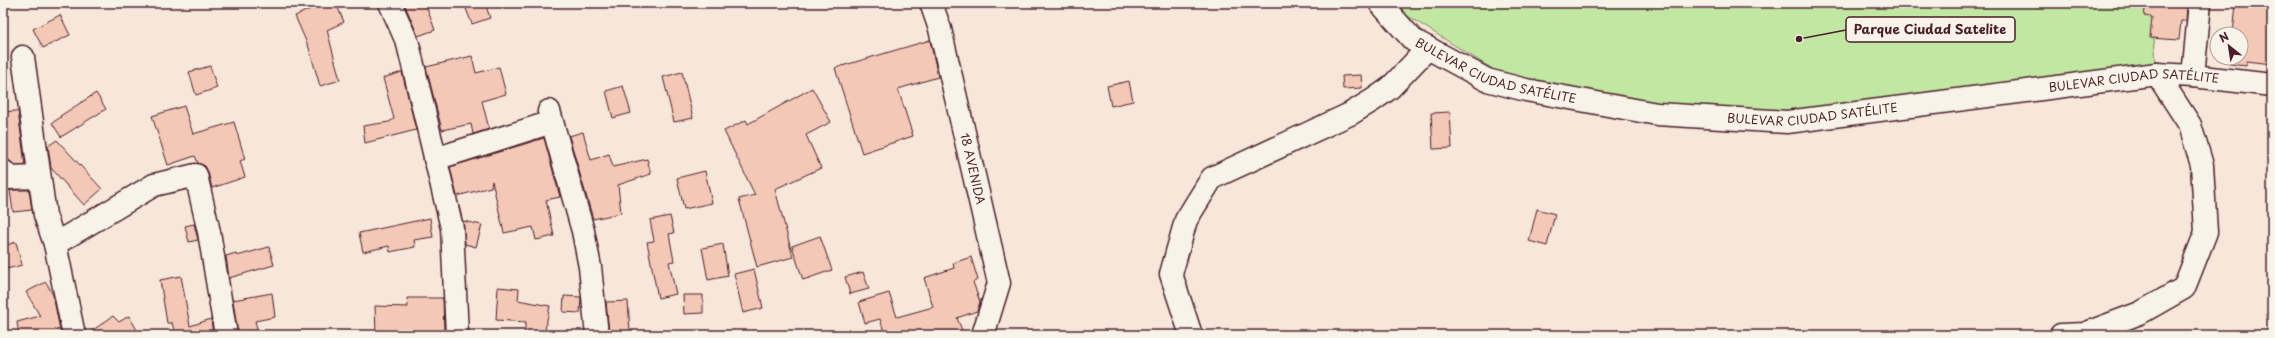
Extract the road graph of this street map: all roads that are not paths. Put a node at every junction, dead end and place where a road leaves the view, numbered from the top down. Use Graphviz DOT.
graph roads {
  1 [pos="390,3"];
  2 [pos="931,3"];
  3 [pos="1380,3"];
  4 [pos="2200,3"];
  5 [pos="1428,48"];
  6 [pos="22,57"];
  7 [pos="2156,74"];
  8 [pos="2193,76"];
  9 [pos="2272,85"];
  10 [pos="435,159"];
  11 [pos="3,171"];
  12 [pos="38,177"];
  13 [pos="55,244"];
  14 [pos="74,335"];
  15 [pos="226,335"];
  16 [pos="457,335"];
  17 [pos="597,335"];
  18 [pos="983,335"];
  19 [pos="1191,335"];
  20 [pos="2061,335"];
  1 -- 10 [label="street"];
  2 -- 18 [label="street, 18 AVENIDA"];
  3 -- 5 [label="street, BULEVAR CIUDAD SATÉLITE"];
  4 -- 8 [label="street"];
  5 -- 7 [label="street, BULEVAR CIUDAD SATÉLITE"];
  5 -- 19 [label="street"];
  6 -- 12 [label="street"];
  7 -- 8 [label="street, BULEVAR CIUDAD SATÉLITE"];
  7 -- 20 [label="street"];
  8 -- 9 [label="street, BULEVAR CIUDAD SATÉLITE"];
  10 -- 16 [label="street"];
  10 -- 17 [label="street"];
  11 -- 12 [label="street"];
  12 -- 13 [label="street"];
  13 -- 14 [label="street"];
  13 -- 15 [label="street"];
}
